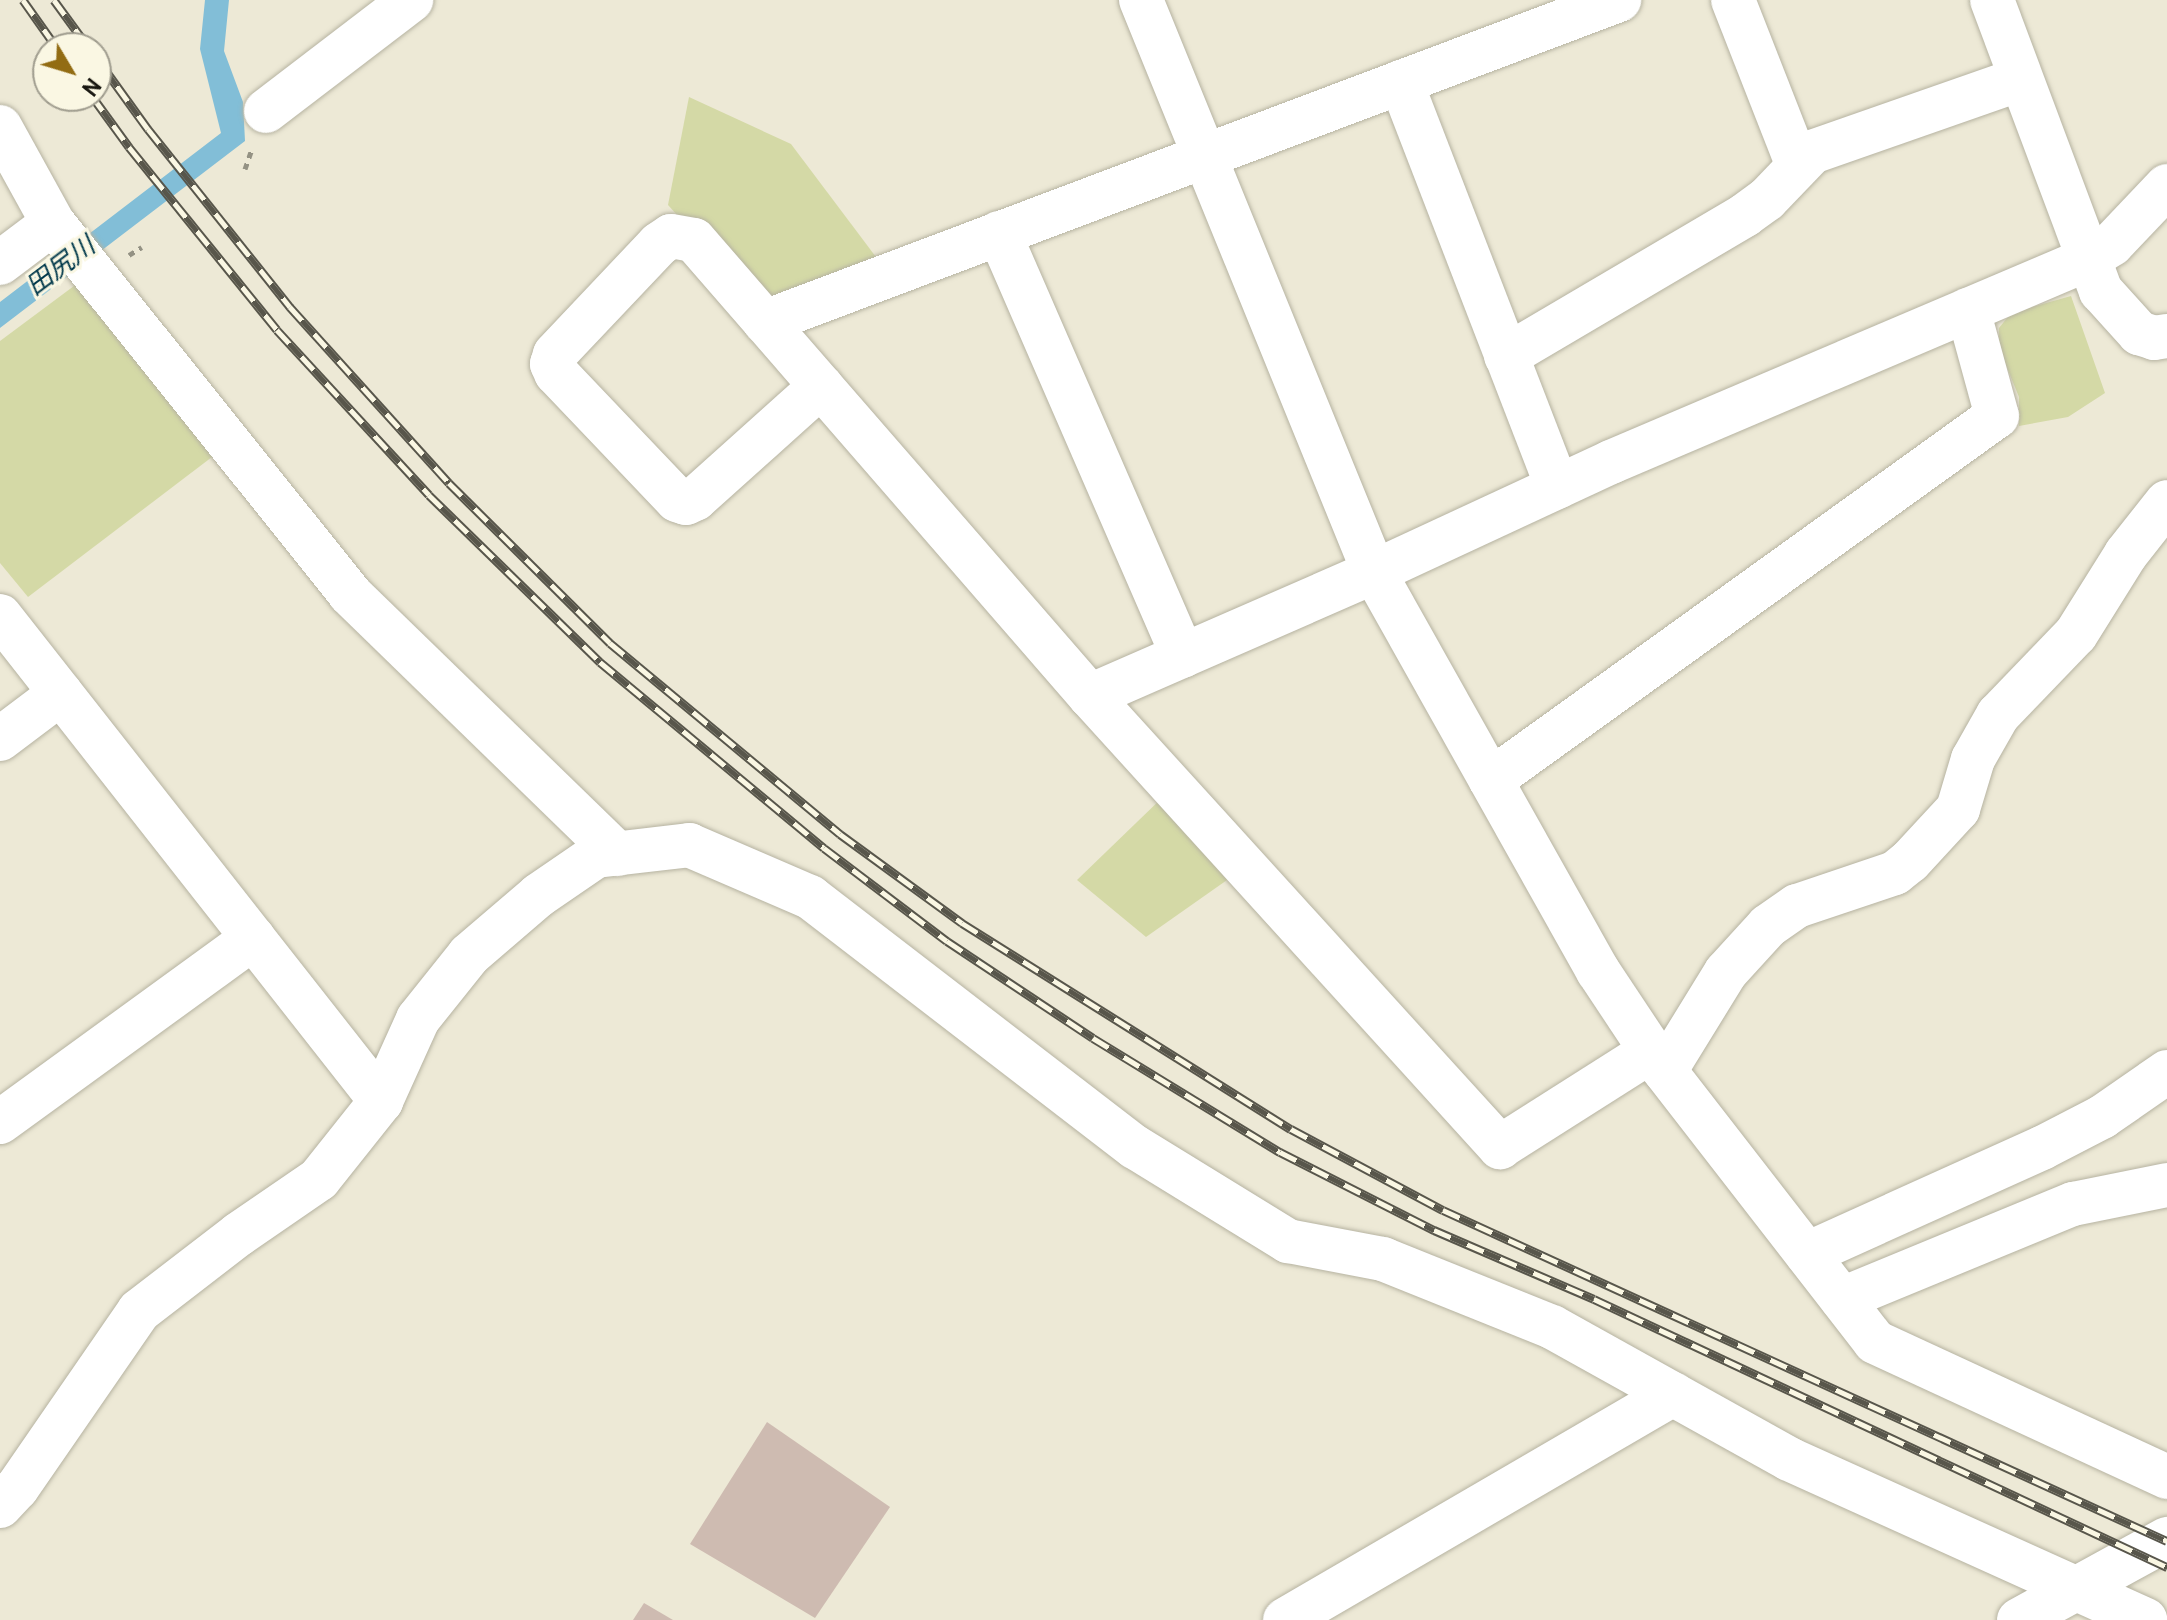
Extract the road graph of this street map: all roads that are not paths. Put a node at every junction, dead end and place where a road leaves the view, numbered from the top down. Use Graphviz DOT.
graph roads {
  1 [pos="411,0"];
  2 [pos="1141,0"];
  3 [pos="1619,0"];
  4 [pos="1733,0"];
  5 [pos="1992,0"];
  6 [pos="2021,79"];
  7 [pos="1401,82"];
  8 [pos="266,111"];
  9 [pos="0,127"];
  10 [pos="1205,156"];
  11 [pos="1797,163"];
  12 [pos="2167,186"];
  13 [pos="999,233"];
  14 [pos="68,241"];
  15 [pos="2088,259"];
  16 [pos="0,263"];
  17 [pos="1968,310"];
  18 [pos="765,322"];
  19 [pos="2167,336"];
  20 [pos="1506,356"];
  21 [pos="821,386"];
  22 [pos="1557,487"];
  23 [pos="2167,502"];
  24 [pos="1374,572"];
  25 [pos="0,616"];
  26 [pos="1183,656"];
  27 [pos="61,693"];
  28 [pos="1090,696"];
  29 [pos="0,739"];
  30 [pos="1491,780"];
  31 [pos="617,854"];
  32 [pos="253,938"];
  33 [pos="1658,1061"];
  34 [pos="2167,1072"];
  35 [pos="381,1101"];
  36 [pos="0,1122"];
  37 [pos="2167,1185"];
  38 [pos="1807,1254"];
  39 [pos="1842,1299"];
  40 [pos="1673,1394"];
  41 [pos="2167,1477"];
  42 [pos="0,1506"];
  43 [pos="2167,1539"];
  44 [pos="2078,1587"];
  45 [pos="1285,1620"];
  46 [pos="2019,1620"];
  47 [pos="2145,1620"];
  1 -- 8 [label="street"];
  2 -- 10 [label="street"];
  3 -- 7 [label="street"];
  4 -- 11 [label="street"];
  5 -- 6 [label="street"];
  6 -- 11 [label="street"];
  6 -- 15 [label="street"];
  7 -- 10 [label="street"];
  7 -- 20 [label="street"];
  9 -- 14 [label="street"];
  10 -- 13 [label="street"];
  10 -- 24 [label="street"];
  11 -- 20 [label="street"];
  12 -- 15 [label="street"];
  13 -- 18 [label="street"];
  13 -- 26 [label="street"];
  14 -- 16 [label="street"];
  14 -- 31 [label="street"];
  15 -- 17 [label="street"];
  15 -- 19 [label="street"];
  17 -- 22 [label="street"];
  17 -- 30 [label="street"];
  18 -- 21 [label="street"];
  18 -- 21 [label="street"];
  20 -- 22 [label="street"];
  21 -- 28 [label="street"];
  22 -- 24 [label="street"];
  23 -- 33 [label="street"];
  24 -- 26 [label="street"];
  24 -- 30 [label="street"];
  25 -- 27 [label="street"];
  26 -- 28 [label="street"];
  27 -- 29 [label="street"];
  27 -- 32 [label="street"];
  28 -- 33 [label="street"];
  30 -- 33 [label="street"];
  31 -- 35 [label="street"];
  31 -- 40 [label="street"];
  32 -- 35 [label="street"];
  32 -- 36 [label="street"];
  33 -- 38 [label="street"];
  34 -- 38 [label="street"];
  35 -- 42 [label="street"];
  37 -- 39 [label="street"];
  38 -- 39 [label="street"];
  39 -- 41 [label="street"];
  40 -- 44 [label="street"];
  40 -- 45 [label="street"];
  43 -- 44 [label="street"];
  44 -- 46 [label="street"];
  44 -- 47 [label="street"];
}
